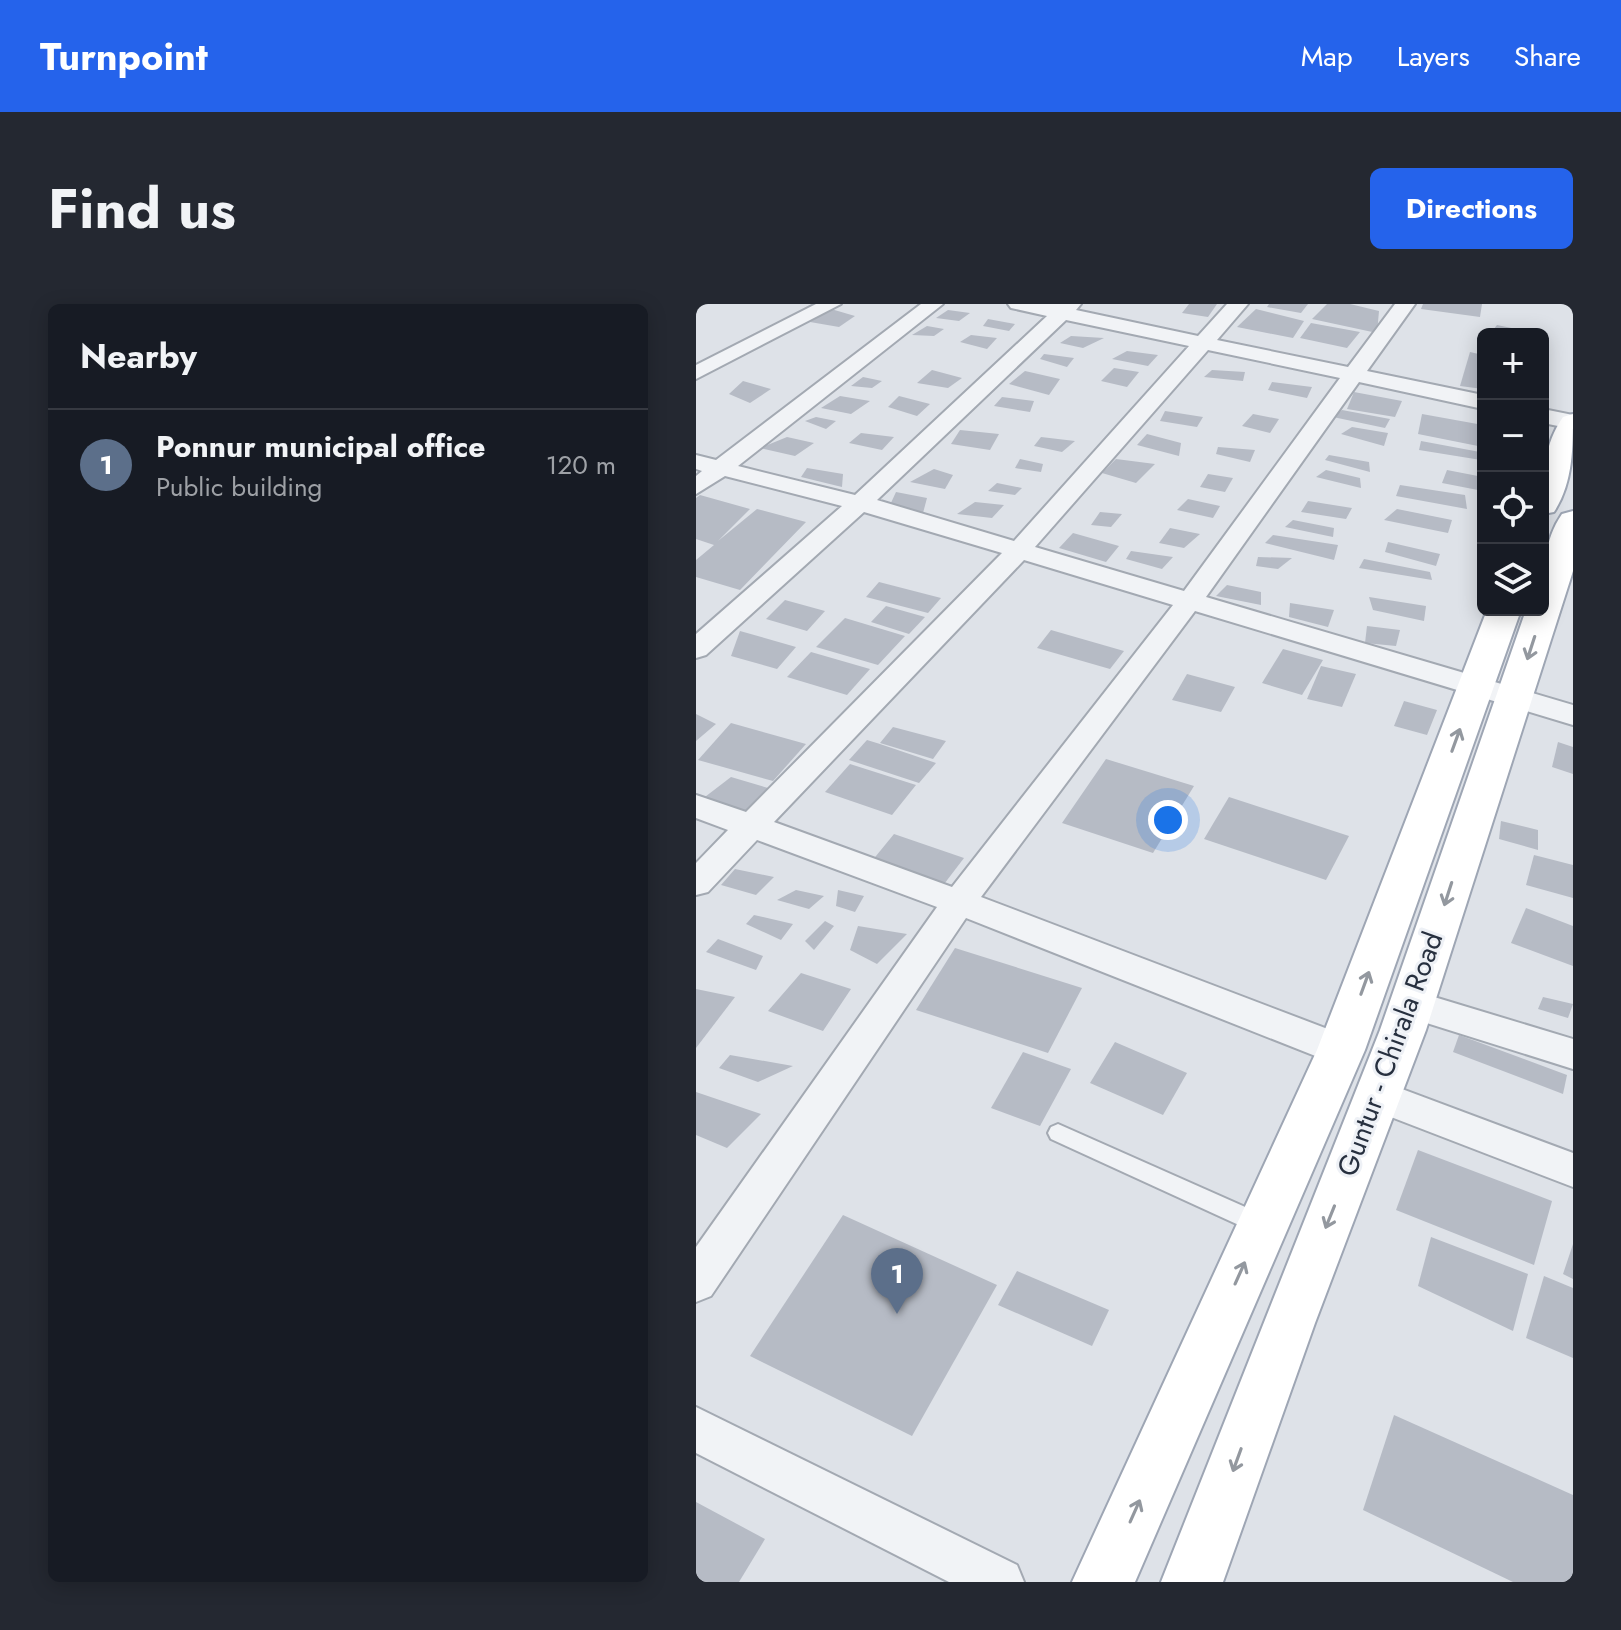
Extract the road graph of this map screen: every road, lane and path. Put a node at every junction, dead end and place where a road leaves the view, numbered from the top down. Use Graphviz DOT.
graph roads {
  1 [pos="831,304"];
  2 [pos="933,304"];
  3 [pos="1018,304"];
  4 [pos="1238,304"];
  5 [pos="1405,304"];
  6 [pos="1066,309"];
  7 [pos="1202,343"];
  8 [pos="696,373"];
  9 [pos="1354,374"];
  10 [pos="1477,401"];
  11 [pos="1549,417"];
  12 [pos="1573,423"];
  13 [pos="709,465"];
  14 [pos="696,487"];
  15 [pos="1549,489"];
  16 [pos="860,503"];
  17 [pos="1573,521"];
  18 [pos="1017,552"];
  19 [pos="1191,599"];
  20 [pos="1503,616"];
  21 [pos="696,649"];
  22 [pos="1496,690"];
  23 [pos="1573,715"];
  24 [pos="696,806"];
  25 [pos="748,827"];
  26 [pos="696,883"];
  27 [pos="959,902"];
  28 [pos="1411,1004"];
  29 [pos="1341,1050"];
  30 [pos="1573,1054"];
  31 [pos="1378,1096"];
  32 [pos="1058,1133"];
  33 [pos="1573,1170"];
  34 [pos="1262,1225"];
  35 [pos="696,1282"];
  36 [pos="696,1429"];
  37 [pos="1000,1582"];
  38 [pos="1103,1582"];
  39 [pos="1192,1582"];
  1 -- 8 [label="street"];
  2 -- 13 [label="street"];
  3 -- 6 [label="street"];
  4 -- 7 [label="street"];
  5 -- 9 [label="street"];
  6 -- 7 [label="street"];
  6 -- 16 [label="street"];
  7 -- 9 [label="street"];
  7 -- 18 [label="street"];
  9 -- 10 [label="street"];
  9 -- 19 [label="street"];
  11 -- 12 [label="street"];
  12 -- 15 [label="main road"];
  13 -- 14 [label="street"];
  13 -- 16 [label="street"];
  16 -- 18 [label="street"];
  16 -- 21 [label="street"];
  17 -- 22 [label="main road, Guntur - Chirala Road, one-way"];
  18 -- 19 [label="street"];
  18 -- 25 [label="street"];
  19 -- 22 [label="street"];
  19 -- 27 [label="street"];
  20 -- 22 [label="main road, Guntur - Chirala Road"];
  22 -- 23 [label="street"];
  22 -- 28 [label="main road, Guntur - Chirala Road, one-way"];
  29 -- 22 [label="main road, Guntur - Chirala Road, one-way"];
  24 -- 25 [label="street"];
  25 -- 26 [label="street"];
  25 -- 27 [label="street"];
  27 -- 29 [label="street"];
  27 -- 35 [label="street"];
  28 -- 30 [label="street"];
  28 -- 31 [label="main road, Guntur - Chirala Road"];
  29 -- 34 [label="main road, Guntur - Chirala Road"];
  31 -- 33 [label="street"];
  31 -- 39 [label="main road, Guntur - Chirala Road, one-way"];
  32 -- 34 [label="lane"];
  38 -- 34 [label="main road, Guntur - Chirala Road, one-way"];
  36 -- 37 [label="street"];
}
